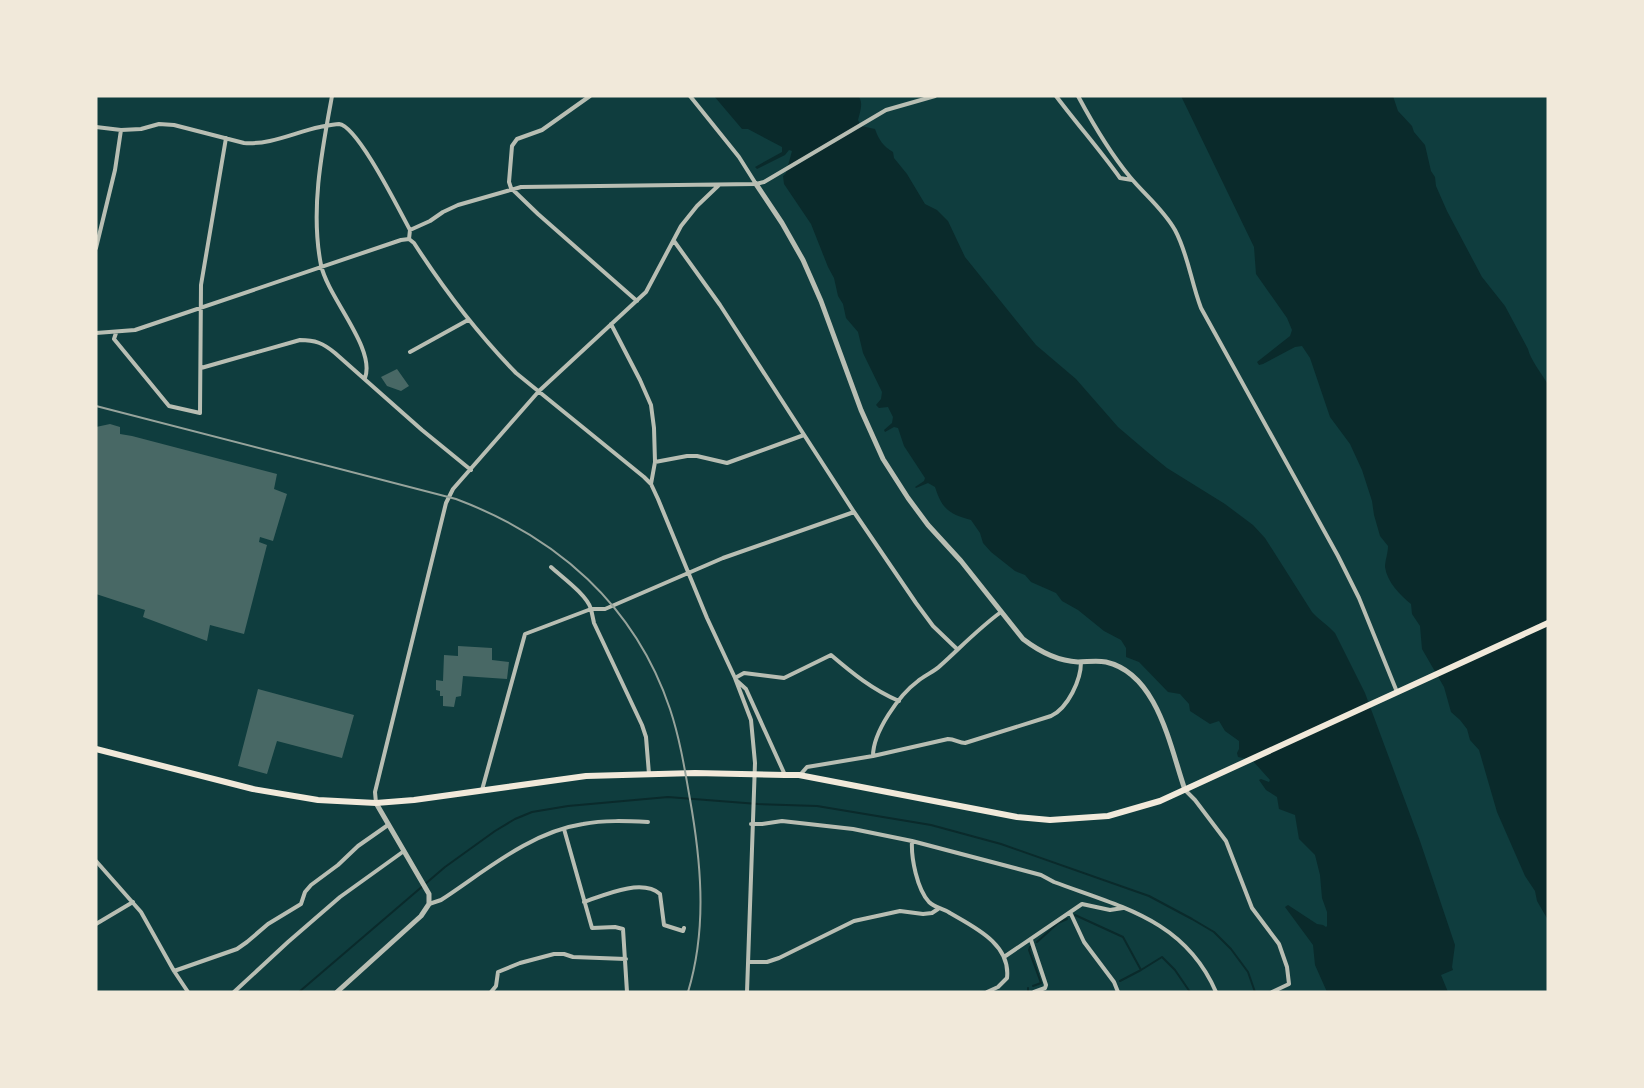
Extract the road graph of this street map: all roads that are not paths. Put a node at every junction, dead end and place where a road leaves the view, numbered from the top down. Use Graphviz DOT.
graph roads {
  1 [pos="332,96"];
  2 [pos="590,96"];
  3 [pos="690,96"];
  4 [pos="935,96"];
  5 [pos="1056,96"];
  6 [pos="1078,96"];
  7 [pos="327,126"];
  8 [pos="96,127"];
  9 [pos="122,130"];
  10 [pos="226,138"];
  11 [pos="1133,180"];
  12 [pos="756,184"];
  13 [pos="719,185"];
  14 [pos="511,188"];
  15 [pos="410,230"];
  16 [pos="409,239"];
  17 [pos="674,241"];
  18 [pos="96,248"];
  19 [pos="321,266"];
  20 [pos="637,301"];
  21 [pos="200,307"];
  22 [pos="468,320"];
  23 [pos="610,324"];
  24 [pos="96,333"];
  25 [pos="116,333"];
  26 [pos="410,352"];
  27 [pos="201,368"];
  28 [pos="365,378"];
  29 [pos="539,391"];
  30 [pos="804,435"];
  31 [pos="655,462"];
  32 [pos="471,470"];
  33 [pos="651,484"];
  34 [pos="854,512"];
  35 [pos="551,567"];
  36 [pos="688,572"];
  37 [pos="591,609"];
  38 [pos="1001,612"];
  39 [pos="1548,623"];
  40 [pos="957,649"];
  41 [pos="1081,662"];
  42 [pos="735,678"];
  43 [pos="1397,692"];
  44 [pos="899,701"];
  45 [pos="96,749"];
  46 [pos="873,756"];
  47 [pos="650,775"];
  48 [pos="784,775"];
  49 [pos="799,775"];
  50 [pos="482,790"];
  51 [pos="1185,790"];
  52 [pos="376,803"];
  53 [pos="648,822"];
  54 [pos="752,824"];
  55 [pos="388,825"];
  56 [pos="564,829"];
  57 [pos="912,841"];
  58 [pos="405,851"];
  59 [pos="96,861"];
  60 [pos="133,902"];
  61 [pos="584,902"];
  62 [pos="429,904"];
  63 [pos="1124,908"];
  64 [pos="938,909"];
  65 [pos="1070,912"];
  66 [pos="96,924"];
  67 [pos="684,928"];
  68 [pos="1031,940"];
  69 [pos="1004,957"];
  70 [pos="626,959"];
  71 [pos="748,962"];
  72 [pos="174,971"];
  73 [pos="993,991"];
  74 [pos="188,992"];
  75 [pos="234,992"];
  76 [pos="336,992"];
  77 [pos="491,992"];
  78 [pos="627,992"];
  79 [pos="747,992"];
  80 [pos="987,992"];
  81 [pos="1034,992"];
  82 [pos="1118,992"];
  83 [pos="1216,992"];
  84 [pos="1272,992"];
  1 -- 7 [label="street"];
  2 -- 14 [label="street"];
  3 -- 12 [label="street"];
  4 -- 12 [label="street"];
  5 -- 11 [label="street"];
  6 -- 11 [label="street"];
  7 -- 10 [label="street"];
  7 -- 15 [label="street"];
  7 -- 19 [label="street"];
  8 -- 9 [label="street"];
  9 -- 10 [label="street"];
  9 -- 18 [label="street"];
  10 -- 21 [label="street"];
  11 -- 43 [label="street"];
  12 -- 13 [label="street"];
  12 -- 38 [label="street"];
  13 -- 14 [label="street"];
  13 -- 17 [label="street"];
  14 -- 15 [label="street"];
  14 -- 20 [label="street"];
  15 -- 16 [label="street"];
  16 -- 19 [label="street"];
  16 -- 22 [label="street"];
  17 -- 20 [label="street"];
  17 -- 30 [label="street"];
  19 -- 21 [label="street"];
  19 -- 28 [label="street"];
  20 -- 23 [label="street"];
  21 -- 25 [label="street"];
  21 -- 27 [label="street"];
  22 -- 26 [label="street"];
  22 -- 29 [label="street"];
  23 -- 29 [label="street"];
  23 -- 31 [label="street"];
  24 -- 25 [label="street"];
  25 -- 27 [label="street"];
  27 -- 28 [label="street"];
  28 -- 32 [label="street"];
  29 -- 32 [label="street"];
  29 -- 33 [label="street"];
  30 -- 31 [label="street"];
  30 -- 34 [label="street"];
  31 -- 33 [label="street"];
  32 -- 52 [label="street"];
  33 -- 36 [label="street"];
  34 -- 36 [label="street"];
  34 -- 40 [label="street"];
  35 -- 37 [label="street"];
  36 -- 37 [label="street"];
  36 -- 42 [label="street"];
  37 -- 47 [label="street"];
  37 -- 50 [label="street"];
  38 -- 40 [label="street"];
  38 -- 41 [label="street"];
  39 -- 43 [label="main road"];
  40 -- 44 [label="street"];
  41 -- 46 [label="street"];
  41 -- 51 [label="street"];
  42 -- 44 [label="street"];
  42 -- 48 [label="street"];
  42 -- 54 [label="street"];
  43 -- 51 [label="main road"];
  44 -- 46 [label="street"];
  45 -- 52 [label="main road"];
  46 -- 49 [label="street"];
  47 -- 48 [label="main road"];
  47 -- 50 [label="main road"];
  48 -- 49 [label="main road"];
  49 -- 51 [label="main road"];
  50 -- 52 [label="main road"];
  51 -- 84 [label="street"];
  52 -- 55 [label="street"];
  53 -- 56 [label="street"];
  54 -- 57 [label="street"];
  54 -- 71 [label="street"];
  55 -- 58 [label="street"];
  55 -- 72 [label="street"];
  56 -- 61 [label="street"];
  56 -- 62 [label="street"];
  57 -- 63 [label="street"];
  57 -- 64 [label="street"];
  58 -- 62 [label="street"];
  58 -- 75 [label="street"];
  59 -- 60 [label="street"];
  60 -- 66 [label="street"];
  60 -- 72 [label="street"];
  61 -- 67 [label="street"];
  61 -- 70 [label="street"];
  62 -- 76 [label="street"];
  63 -- 65 [label="street"];
  63 -- 83 [label="street"];
  64 -- 69 [label="street"];
  64 -- 71 [label="street"];
  65 -- 68 [label="street"];
  65 -- 82 [label="street"];
  68 -- 69 [label="street"];
  68 -- 81 [label="street"];
  69 -- 73 [label="street"];
  70 -- 77 [label="street"];
  70 -- 78 [label="street"];
  71 -- 79 [label="street"];
  72 -- 74 [label="street"];
  73 -- 80 [label="street"];
}
